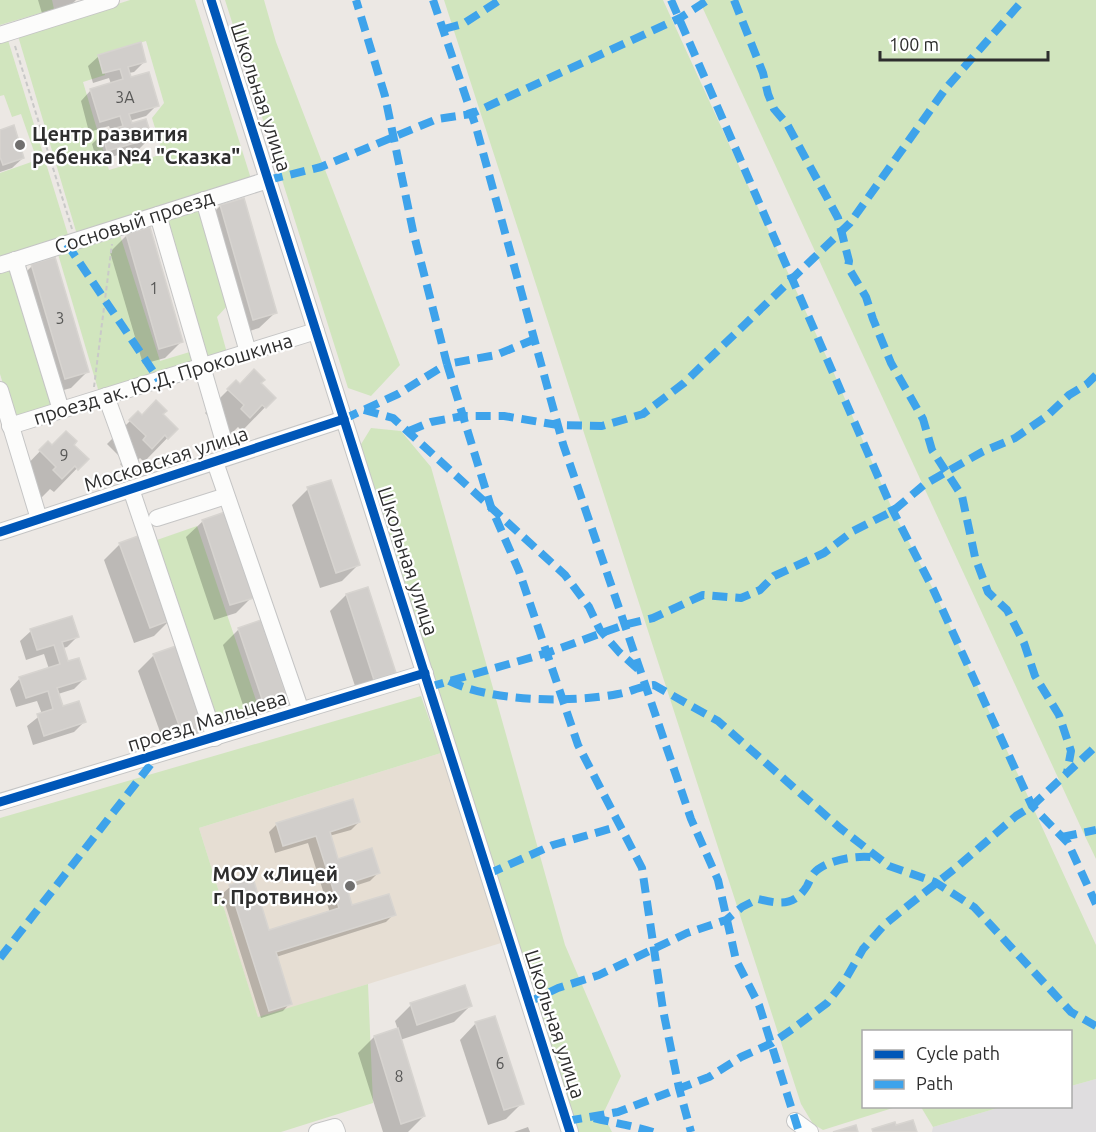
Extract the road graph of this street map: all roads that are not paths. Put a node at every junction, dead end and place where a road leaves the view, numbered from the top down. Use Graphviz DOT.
graph roads {
  1 [pos="111,0"];
  2 [pos="211,0"];
  3 [pos="85,4"];
  4 [pos="5,33"];
  5 [pos="268,180"];
  6 [pos="204,200"];
  7 [pos="159,215"];
  8 [pos="8,263"];
  9 [pos="316,331"];
  10 [pos="248,352"];
  11 [pos="202,366"];
  12 [pos="0,390"];
  13 [pos="99,398"];
  14 [pos="61,410"];
  15 [pos="344,419"];
  16 [pos="10,426"];
  17 [pos="222,435"];
  18 [pos="215,462"];
  19 [pos="131,465"];
  20 [pos="131,489"];
  21 [pos="226,495"];
  22 [pos="157,518"];
  23 [pos="39,519"];
  24 [pos="0,532"];
  25 [pos="425,673"];
  26 [pos="301,711"];
  27 [pos="216,738"];
  28 [pos="0,802"];
  29 [pos="795,1121"];
  30 [pos="336,1129"];
  31 [pos="317,1132"];
  32 [pos="570,1132"];
  33 [pos="810,1132"];
  1 -- 3 [label="street"];
  2 -- 5 [label="street, Школьная улица"];
  3 -- 4 [label="street"];
  5 -- 6 [label="street, Сосновый проезд"];
  5 -- 9 [label="street, Школьная улица"];
  6 -- 7 [label="street, Сосновый проезд"];
  6 -- 10 [label="street"];
  7 -- 8 [label="street, Сосновый проезд"];
  7 -- 11 [label="street"];
  8 -- 14 [label="street"];
  9 -- 10 [label="street, проезд ак. Ю.Д. Прокошкина"];
  9 -- 15 [label="street, Школьная улица"];
  10 -- 11 [label="street, проезд ак. Ю.Д. Прокошкина"];
  11 -- 13 [label="street, проезд ак. Ю.Д. Прокошкина"];
  11 -- 17 [label="street"];
  12 -- 16 [label="street"];
  13 -- 14 [label="street, проезд ак. Ю.Д. Прокошкина"];
  13 -- 19 [label="street"];
  14 -- 16 [label="street, проезд ак. Ю.Д. Прокошкина"];
  15 -- 18 [label="street, Московская улица"];
  15 -- 25 [label="street, Школьная улица"];
  16 -- 23 [label="street"];
  18 -- 20 [label="street, Московская улица"];
  18 -- 21 [label="street"];
  20 -- 23 [label="street, Московская улица"];
  20 -- 27 [label="street"];
  21 -- 22 [label="street"];
  21 -- 26 [label="street"];
  23 -- 24 [label="street, Московская улица"];
  25 -- 26 [label="street, проезд Мальцева"];
  25 -- 32 [label="street, Школьная улица"];
  26 -- 27 [label="street, проезд Мальцева"];
  27 -- 28 [label="street, проезд Мальцева"];
  29 -- 33 [label="street"];
  30 -- 31 [label="street"];
}
